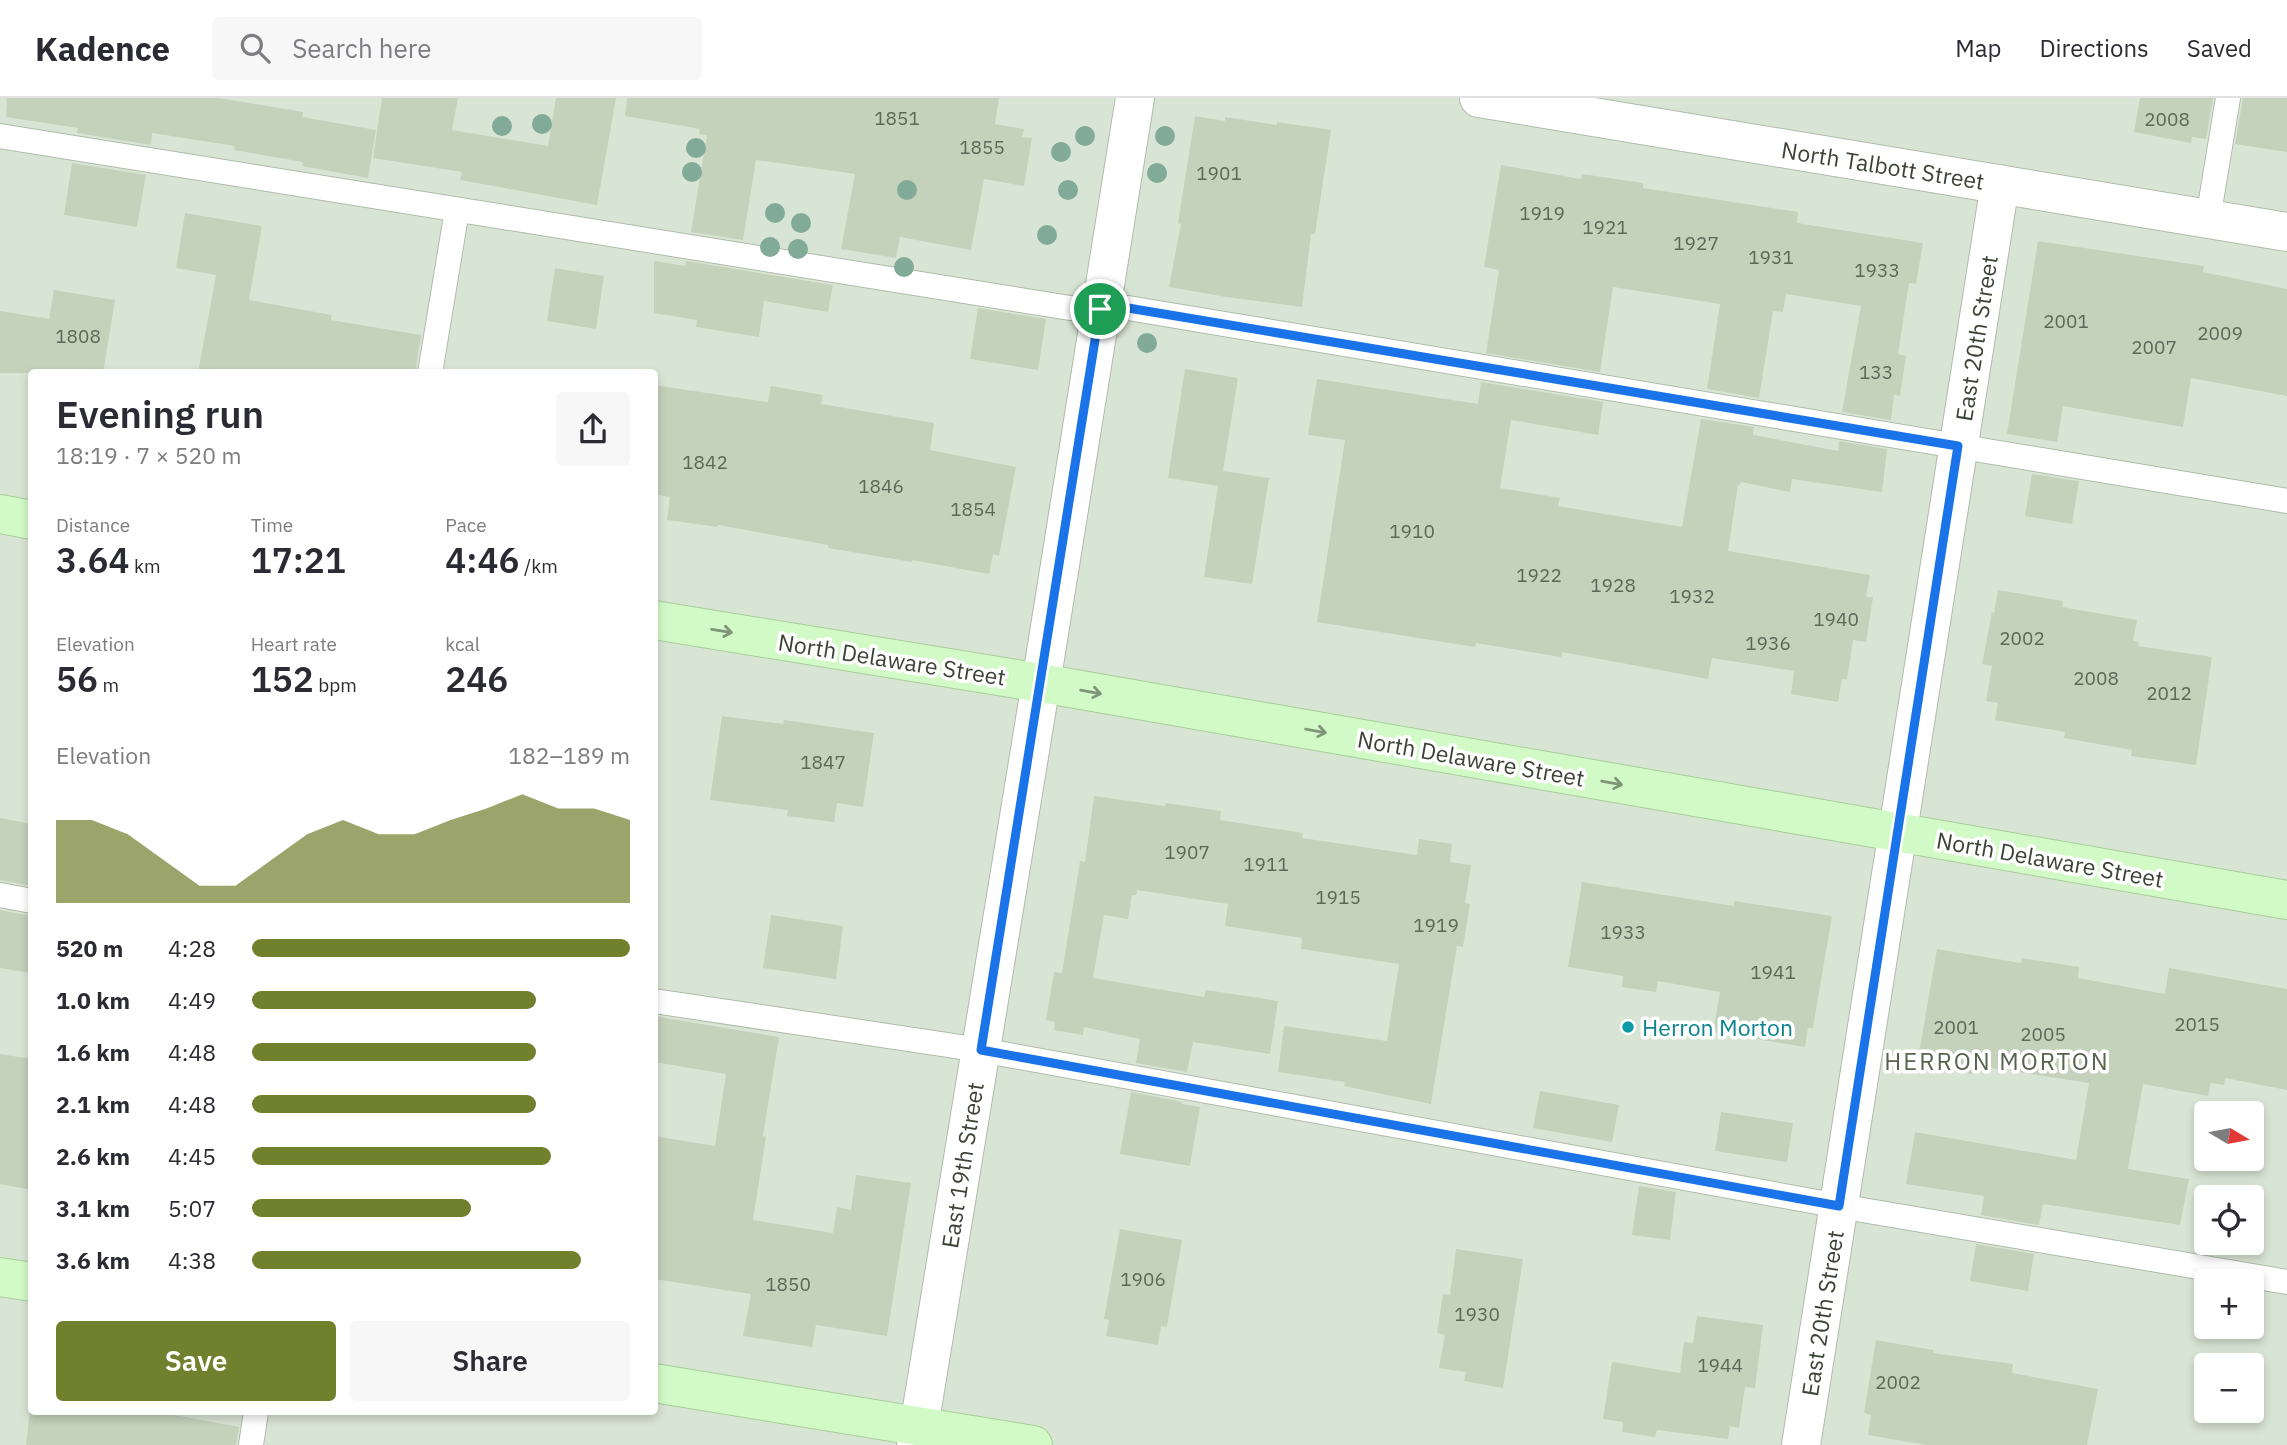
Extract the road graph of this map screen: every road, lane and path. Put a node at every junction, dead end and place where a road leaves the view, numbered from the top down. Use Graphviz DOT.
graph roads {
  1 [pos="1135,98"];
  2 [pos="1479,98"];
  3 [pos="2228,98"];
  4 [pos="0,136"];
  5 [pos="2000,184"];
  6 [pos="457,210"];
  7 [pos="2208,219"];
  8 [pos="2287,232"];
  9 [pos="1100,309"];
  10 [pos="431,369"];
  11 [pos="1958,446"];
  12 [pos="2287,501"];
  13 [pos="0,514"];
  14 [pos="28,519"];
  15 [pos="658,621"];
  16 [pos="1041,683"];
  17 [pos="1899,833"];
  18 [pos="0,895"];
  19 [pos="28,900"];
  20 [pos="2287,900"];
  21 [pos="658,1002"];
  22 [pos="981,1050"];
  23 [pos="1839,1206"];
  24 [pos="0,1277"];
  25 [pos="28,1281"];
  26 [pos="2287,1282"];
  27 [pos="658,1383"];
  28 [pos="256,1415"];
  29 [pos="917,1435"];
  30 [pos="251,1445"];
  31 [pos="1033,1445"];
  32 [pos="1801,1445"];
  1 -- 9 [label="street, East 19th Street"];
  2 -- 5 [label="street, North Talbott Street"];
  3 -- 7 [label="lane"];
  4 -- 6 [label="lane"];
  5 -- 7 [label="street, North Talbott Street"];
  5 -- 11 [label="street, East 20th Street"];
  6 -- 9 [label="lane"];
  6 -- 10 [label="lane"];
  7 -- 8 [label="street, North Talbott Street"];
  9 -- 11 [label="lane"];
  9 -- 16 [label="street, East 19th Street"];
  11 -- 12 [label="lane"];
  11 -- 17 [label="street, East 20th Street"];
  13 -- 14 [label="main road"];
  15 -- 16 [label="main road, North Delaware Street, one-way"];
  16 -- 17 [label="main road, North Delaware Street, one-way"];
  16 -- 22 [label="street, East 19th Street"];
  17 -- 20 [label="main road, North Delaware Street"];
  17 -- 23 [label="street, East 20th Street"];
  18 -- 19 [label="lane"];
  21 -- 22 [label="lane"];
  22 -- 23 [label="lane"];
  22 -- 29 [label="street, East 19th Street"];
  23 -- 26 [label="lane"];
  23 -- 32 [label="street, East 20th Street"];
  24 -- 25 [label="main road"];
  27 -- 29 [label="main road"];
  28 -- 30 [label="lane"];
  29 -- 31 [label="main road"];
}
